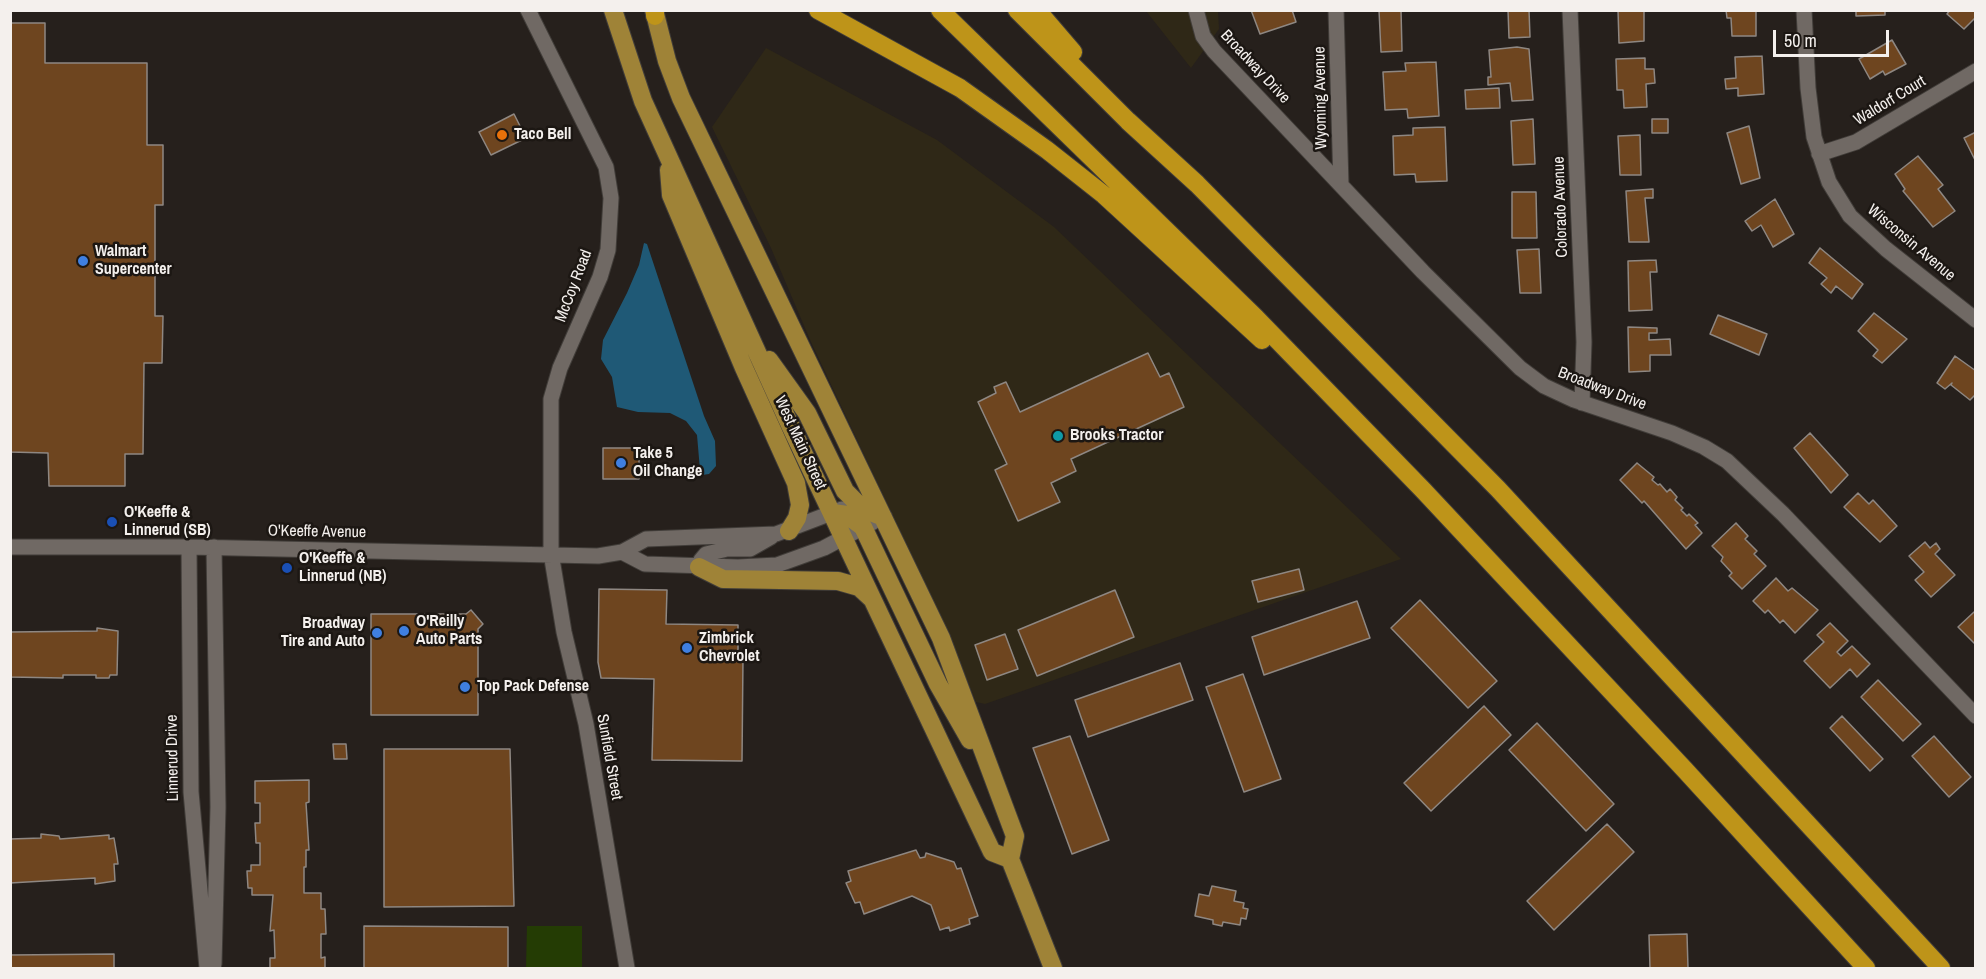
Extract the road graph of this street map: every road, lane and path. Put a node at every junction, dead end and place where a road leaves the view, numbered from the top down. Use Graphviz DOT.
graph roads {
  1 [pos="528,10"];
  2 [pos="613,10"];
  3 [pos="818,10"];
  4 [pos="940,10"];
  5 [pos="1017,10"];
  6 [pos="1037,10"];
  7 [pos="1196,10"];
  8 [pos="1336,10"];
  9 [pos="1569,10"];
  10 [pos="1804,10"];
  11 [pos="655,12"];
  12 [pos="1976,70"];
  13 [pos="1128,122"];
  14 [pos="1820,154"];
  15 [pos="668,156"];
  16 [pos="1341,185"];
  17 [pos="1976,320"];
  18 [pos="752,339"];
  19 [pos="1582,403"];
  20 [pos="1377,444"];
  21 [pos="864,499"];
  22 [pos="833,513"];
  23 [pos="883,517"];
  24 [pos="863,527"];
  25 [pos="782,532"];
  26 [pos="845,537"];
  27 [pos="189,547"];
  28 [pos="10,548"];
  29 [pos="214,548"];
  30 [pos="622,552"];
  31 [pos="551,553"];
  32 [pos="699,567"];
  33 [pos="873,599"];
  34 [pos="1976,716"];
  35 [pos="991,775"];
  36 [pos="1010,859"];
  37 [pos="207,969"];
  38 [pos="213,969"];
  39 [pos="627,969"];
  40 [pos="1053,969"];
  41 [pos="1866,969"];
  42 [pos="1941,969"];
  1 -- 31 [label="street, McCoy Road"];
  2 -- 15 [label="main road, West Main Street"];
  3 -- 20 [label="highway"];
  4 -- 20 [label="highway"];
  5 -- 13 [label="highway"];
  6 -- 13 [label="highway"];
  7 -- 16 [label="street, Broadway Drive"];
  8 -- 16 [label="street, Wyoming Avenue"];
  9 -- 19 [label="street, Colorado Avenue"];
  10 -- 14 [label="street, Wisconsin Avenue"];
  11 -- 21 [label="main road"];
  12 -- 14 [label="street, Waldorf Court"];
  13 -- 42 [label="highway"];
  14 -- 17 [label="street, Wisconsin Avenue"];
  15 -- 18 [label="main road, West Main Street"];
  15 -- 25 [label="main road"];
  16 -- 19 [label="street, Broadway Drive"];
  18 -- 21 [label="main road"];
  18 -- 22 [label="main road, West Main Street"];
  19 -- 34 [label="street, Broadway Drive"];
  20 -- 41 [label="highway"];
  21 -- 22 [label="street, O'Keeffe Avenue"];
  21 -- 23 [label="main road"];
  22 -- 24 [label="main road"];
  22 -- 25 [label="street, O'Keeffe Avenue"];
  22 -- 26 [label="main road, West Main Street"];
  23 -- 24 [label="street"];
  23 -- 35 [label="main road"];
  24 -- 26 [label="street"];
  24 -- 35 [label="main road"];
  25 -- 30 [label="street, O'Keeffe Avenue"];
  25 -- 32 [label="street"];
  26 -- 32 [label="street"];
  26 -- 33 [label="main road, West Main Street"];
  27 -- 28 [label="street, O'Keeffe Avenue"];
  27 -- 29 [label="street, O'Keeffe Avenue"];
  27 -- 37 [label="street, Linnerud Drive"];
  29 -- 31 [label="street, O'Keeffe Avenue"];
  29 -- 38 [label="street"];
  30 -- 31 [label="street, O'Keeffe Avenue"];
  30 -- 32 [label="street"];
  31 -- 39 [label="street, Sunfield Street"];
  32 -- 33 [label="main road"];
  33 -- 36 [label="main road, West Main Street"];
  35 -- 36 [label="main road"];
  36 -- 40 [label="main road"];
}
